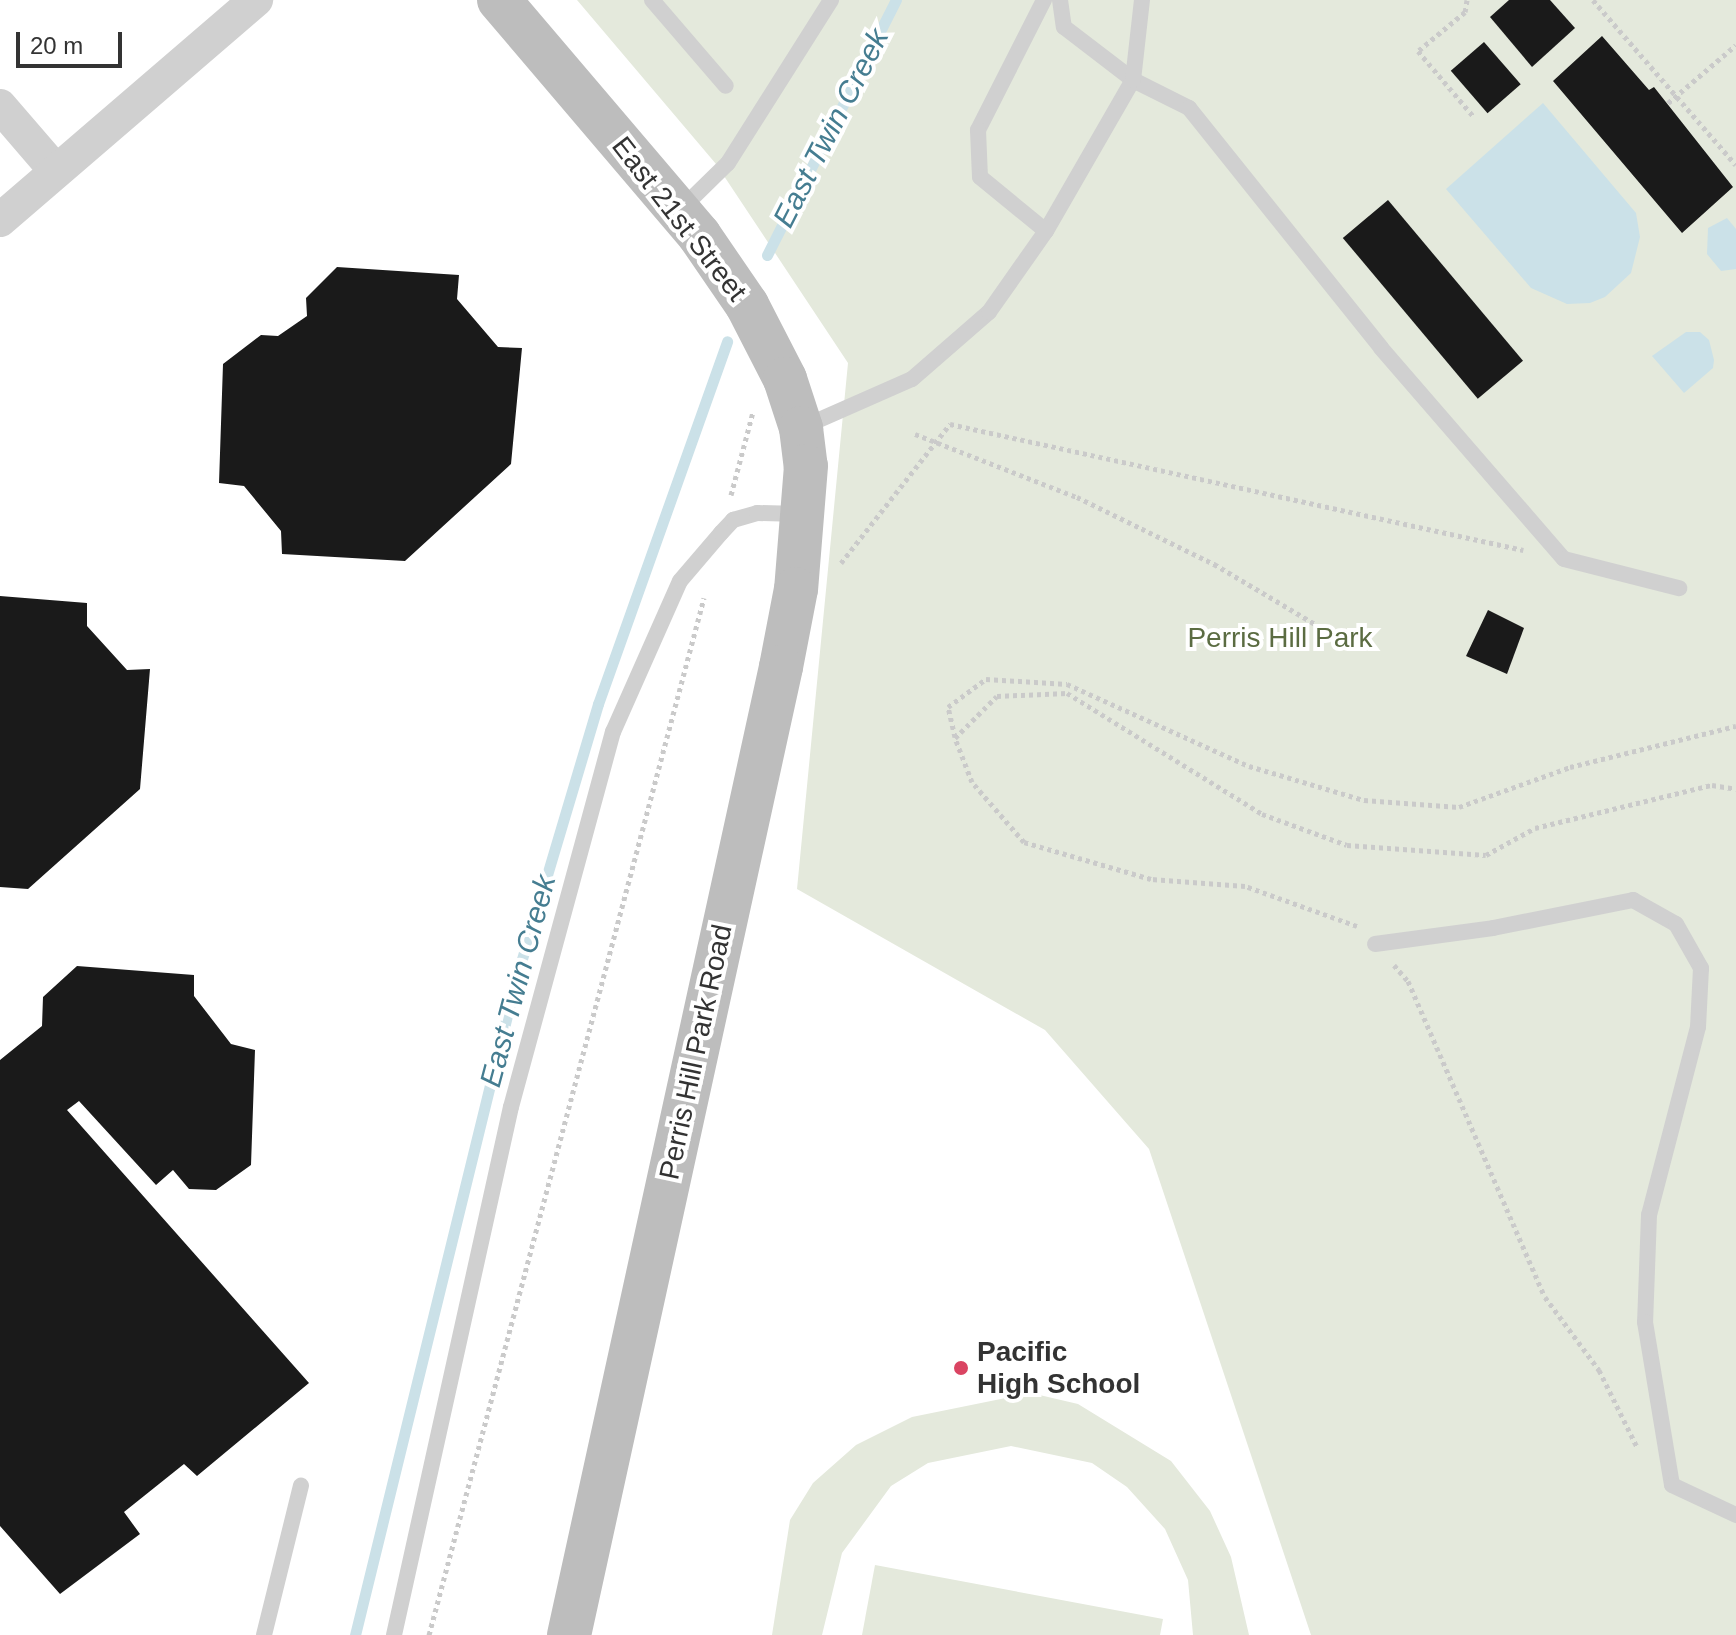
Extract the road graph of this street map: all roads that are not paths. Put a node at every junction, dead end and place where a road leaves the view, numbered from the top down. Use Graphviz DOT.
graph roads {
  1 [pos="256,0"];
  2 [pos="499,0"];
  3 [pos="652,0"];
  4 [pos="831,0"];
  5 [pos="1044,0"];
  6 [pos="1060,0"];
  7 [pos="1142,0"];
  8 [pos="1133,80"];
  9 [pos="726,86"];
  10 [pos="0,106"];
  11 [pos="56,171"];
  12 [pos="0,220"];
  13 [pos="689,223"];
  14 [pos="1046,231"];
  15 [pos="804,447"];
  16 [pos="802,514"];
  17 [pos="1679,588"];
  18 [pos="1375,944"];
  19 [pos="301,1486"];
  20 [pos="1736,1515"];
  21 [pos="264,1635"];
  22 [pos="394,1635"];
  23 [pos="569,1635"];
  1 -- 11 [label="street"];
  2 -- 13 [label="street, East 21st Street"];
  3 -- 9 [label="lane"];
  4 -- 13 [label="lane"];
  5 -- 14 [label="lane"];
  6 -- 8 [label="lane"];
  7 -- 8 [label="lane"];
  8 -- 14 [label="lane"];
  8 -- 17 [label="lane"];
  10 -- 11 [label="street"];
  11 -- 12 [label="street"];
  13 -- 15 [label="street, East 21st Street"];
  14 -- 15 [label="lane"];
  15 -- 16 [label="street, Perris Hill Park Road"];
  16 -- 22 [label="lane"];
  16 -- 23 [label="street, Perris Hill Park Road"];
  18 -- 20 [label="lane"];
  19 -- 21 [label="lane"];
}
